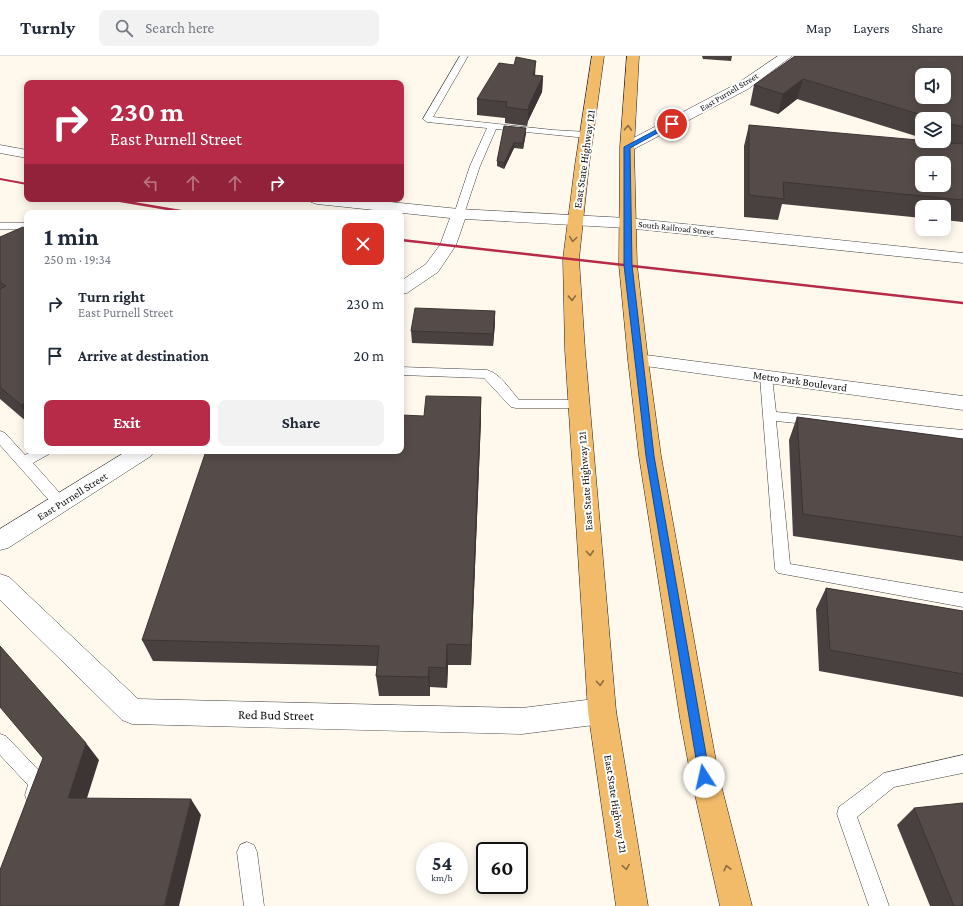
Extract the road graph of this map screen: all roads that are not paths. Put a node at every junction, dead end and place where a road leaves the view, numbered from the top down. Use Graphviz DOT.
graph roads {
  1 [pos="464,56"];
  2 [pos="598,56"];
  3 [pos="633,56"];
  4 [pos="786,56"];
  5 [pos="493,126"];
  6 [pos="587,135"];
  7 [pos="627,147"];
  8 [pos="0,149"];
  9 [pos="24,153"];
  10 [pos="345,202"];
  11 [pos="459,214"];
  12 [pos="576,220"];
  13 [pos="627,223"];
  14 [pos="0,226"];
  15 [pos="24,226"];
  16 [pos="963,258"];
  17 [pos="404,288"];
  18 [pos="638,360"];
  19 [pos="404,371"];
  20 [pos="766,377"];
  21 [pos="963,403"];
  22 [pos="579,404"];
  23 [pos="770,416"];
  24 [pos="963,435"];
  25 [pos="0,436"];
  26 [pos="39,454"];
  27 [pos="138,454"];
  28 [pos="24,462"];
  29 [pos="60,503"];
  30 [pos="0,541"];
  31 [pos="0,584"];
  32 [pos="963,600"];
  33 [pos="602,711"];
  34 [pos="0,742"];
  35 [pos="963,764"];
  36 [pos="27,813"];
  37 [pos="248,852"];
  38 [pos="254,906"];
  39 [pos="632,906"];
  40 [pos="736,906"];
  41 [pos="879,906"];
  1 -- 5 [label="lane"];
  2 -- 6 [label="main road, East State Highway 121"];
  7 -- 3 [label="main road, one-way"];
  4 -- 7 [label="street, East Purnell Street"];
  5 -- 6 [label="lane"];
  5 -- 11 [label="lane"];
  6 -- 12 [label="main road, East State Highway 121"];
  7 -- 13 [label="main road"];
  8 -- 9 [label="street"];
  10 -- 11 [label="street, South Railroad Street"];
  11 -- 12 [label="street, South Railroad Street"];
  11 -- 17 [label="street"];
  12 -- 13 [label="street, South Railroad Street"];
  12 -- 22 [label="main road, East State Highway 121, one-way"];
  13 -- 16 [label="street, South Railroad Street"];
  13 -- 18 [label="main road"];
  14 -- 15 [label="lane"];
  18 -- 20 [label="street, Metro Park Boulevard"];
  40 -- 18 [label="main road, one-way"];
  19 -- 22 [label="lane"];
  20 -- 21 [label="street, Metro Park Boulevard"];
  20 -- 23 [label="lane"];
  22 -- 33 [label="main road, East State Highway 121, one-way"];
  23 -- 24 [label="lane"];
  23 -- 32 [label="lane"];
  25 -- 28 [label="lane"];
  26 -- 28 [label="lane"];
  27 -- 29 [label="street, East Purnell Street"];
  28 -- 29 [label="lane"];
  29 -- 30 [label="street, East Purnell Street"];
  31 -- 33 [label="street, Red Bud Street"];
  33 -- 39 [label="main road, East State Highway 121, one-way"];
  34 -- 36 [label="lane"];
  35 -- 41 [label="lane"];
  37 -- 38 [label="lane"];
}
